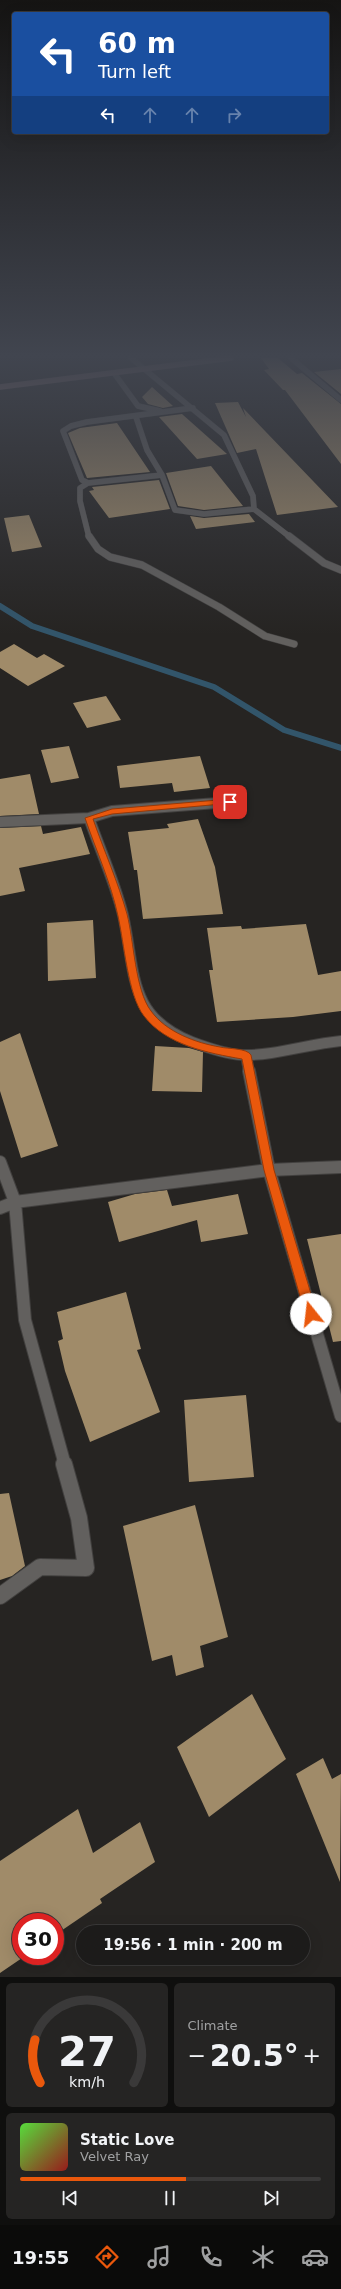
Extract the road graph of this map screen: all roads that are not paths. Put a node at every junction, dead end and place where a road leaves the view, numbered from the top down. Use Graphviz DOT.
graph roads {
  1 [pos="70,450"];
  2 [pos="147,450"];
  3 [pos="231,450"];
  4 [pos="162,475"];
  5 [pos="88,483"];
  6 [pos="254,509"];
  7 [pos="341,570"];
  8 [pos="294,644"];
  9 [pos="230,802"];
  10 [pos="89,818"];
  11 [pos="0,822"];
  12 [pos="341,1041"];
  13 [pos="246,1055"];
  14 [pos="0,1162"];
  15 [pos="341,1167"];
  16 [pos="269,1170"];
  17 [pos="15,1202"];
  18 [pos="0,1208"];
  19 [pos="341,1416"];
  20 [pos="0,1596"];
  1 -- 5 [label="street"];
  2 -- 4 [label="street"];
  3 -- 6 [label="street"];
  4 -- 5 [label="street"];
  4 -- 6 [label="street"];
  5 -- 8 [label="street"];
  6 -- 7 [label="street"];
  9 -- 10 [label="street"];
  10 -- 11 [label="street"];
  10 -- 13 [label="street"];
  12 -- 13 [label="street"];
  13 -- 16 [label="street"];
  14 -- 17 [label="street"];
  15 -- 16 [label="street"];
  16 -- 17 [label="street"];
  16 -- 19 [label="street"];
  17 -- 18 [label="street"];
  17 -- 20 [label="street"];
}
